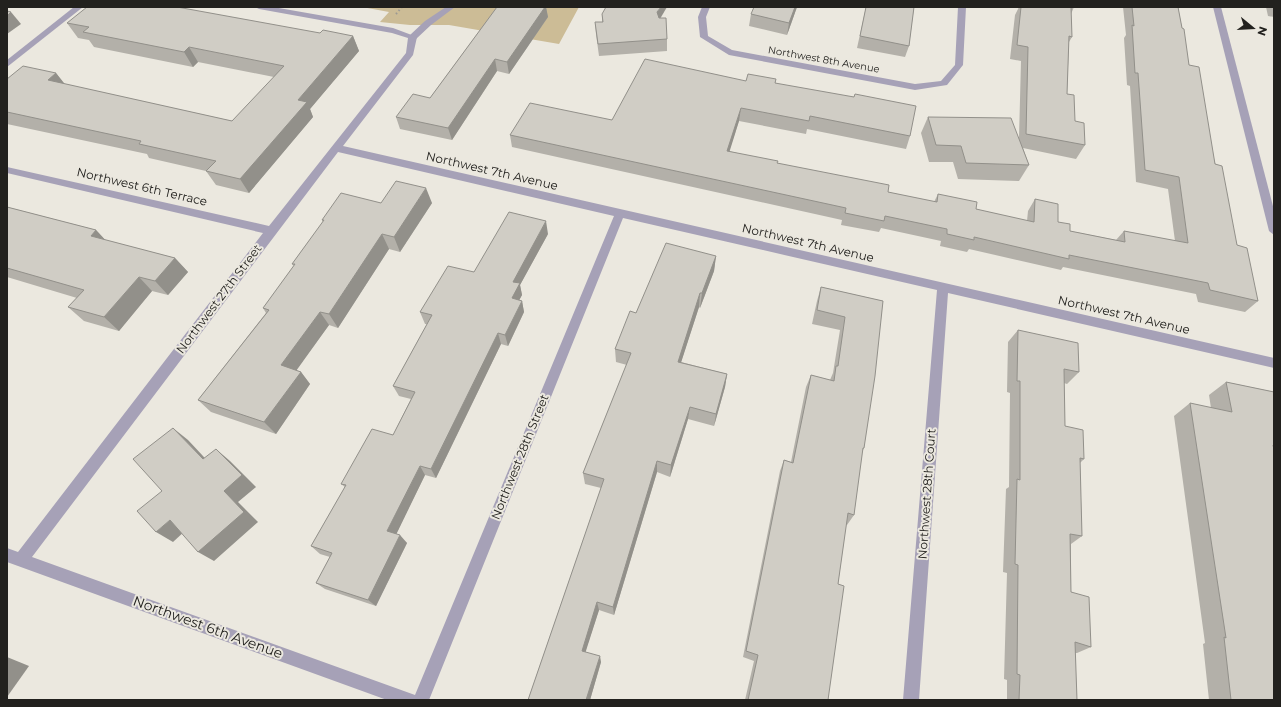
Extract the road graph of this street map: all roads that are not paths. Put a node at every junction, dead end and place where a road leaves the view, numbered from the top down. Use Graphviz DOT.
graph roads {
  1 [pos="79,7"];
  2 [pos="259,7"];
  3 [pos="451,7"];
  4 [pos="706,7"];
  5 [pos="962,7"];
  6 [pos="1217,7"];
  7 [pos="413,37"];
  8 [pos="7,64"];
  9 [pos="336,148"];
  10 [pos="7,170"];
  11 [pos="620,213"];
  12 [pos="270,231"];
  13 [pos="1274,231"];
  14 [pos="943,287"];
  15 [pos="1274,363"];
  16 [pos="14,557"];
  17 [pos="409,700"];
  18 [pos="420,700"];
  19 [pos="911,700"];
  1 -- 8 [label="street"];
  2 -- 7 [label="street"];
  3 -- 7 [label="lane"];
  4 -- 5 [label="street, Northwest 8th Avenue"];
  6 -- 13 [label="street"];
  7 -- 9 [label="street, Northwest 27th Street"];
  9 -- 11 [label="street, Northwest 7th Avenue"];
  9 -- 12 [label="street, Northwest 27th Street"];
  10 -- 12 [label="street, Northwest 6th Terrace"];
  11 -- 14 [label="street, Northwest 7th Avenue"];
  11 -- 18 [label="street, Northwest 28th Street"];
  12 -- 16 [label="street, Northwest 27th Street"];
  14 -- 15 [label="street, Northwest 7th Avenue"];
  14 -- 19 [label="street, Northwest 28th Court"];
  16 -- 17 [label="street, Northwest 6th Avenue"];
}
